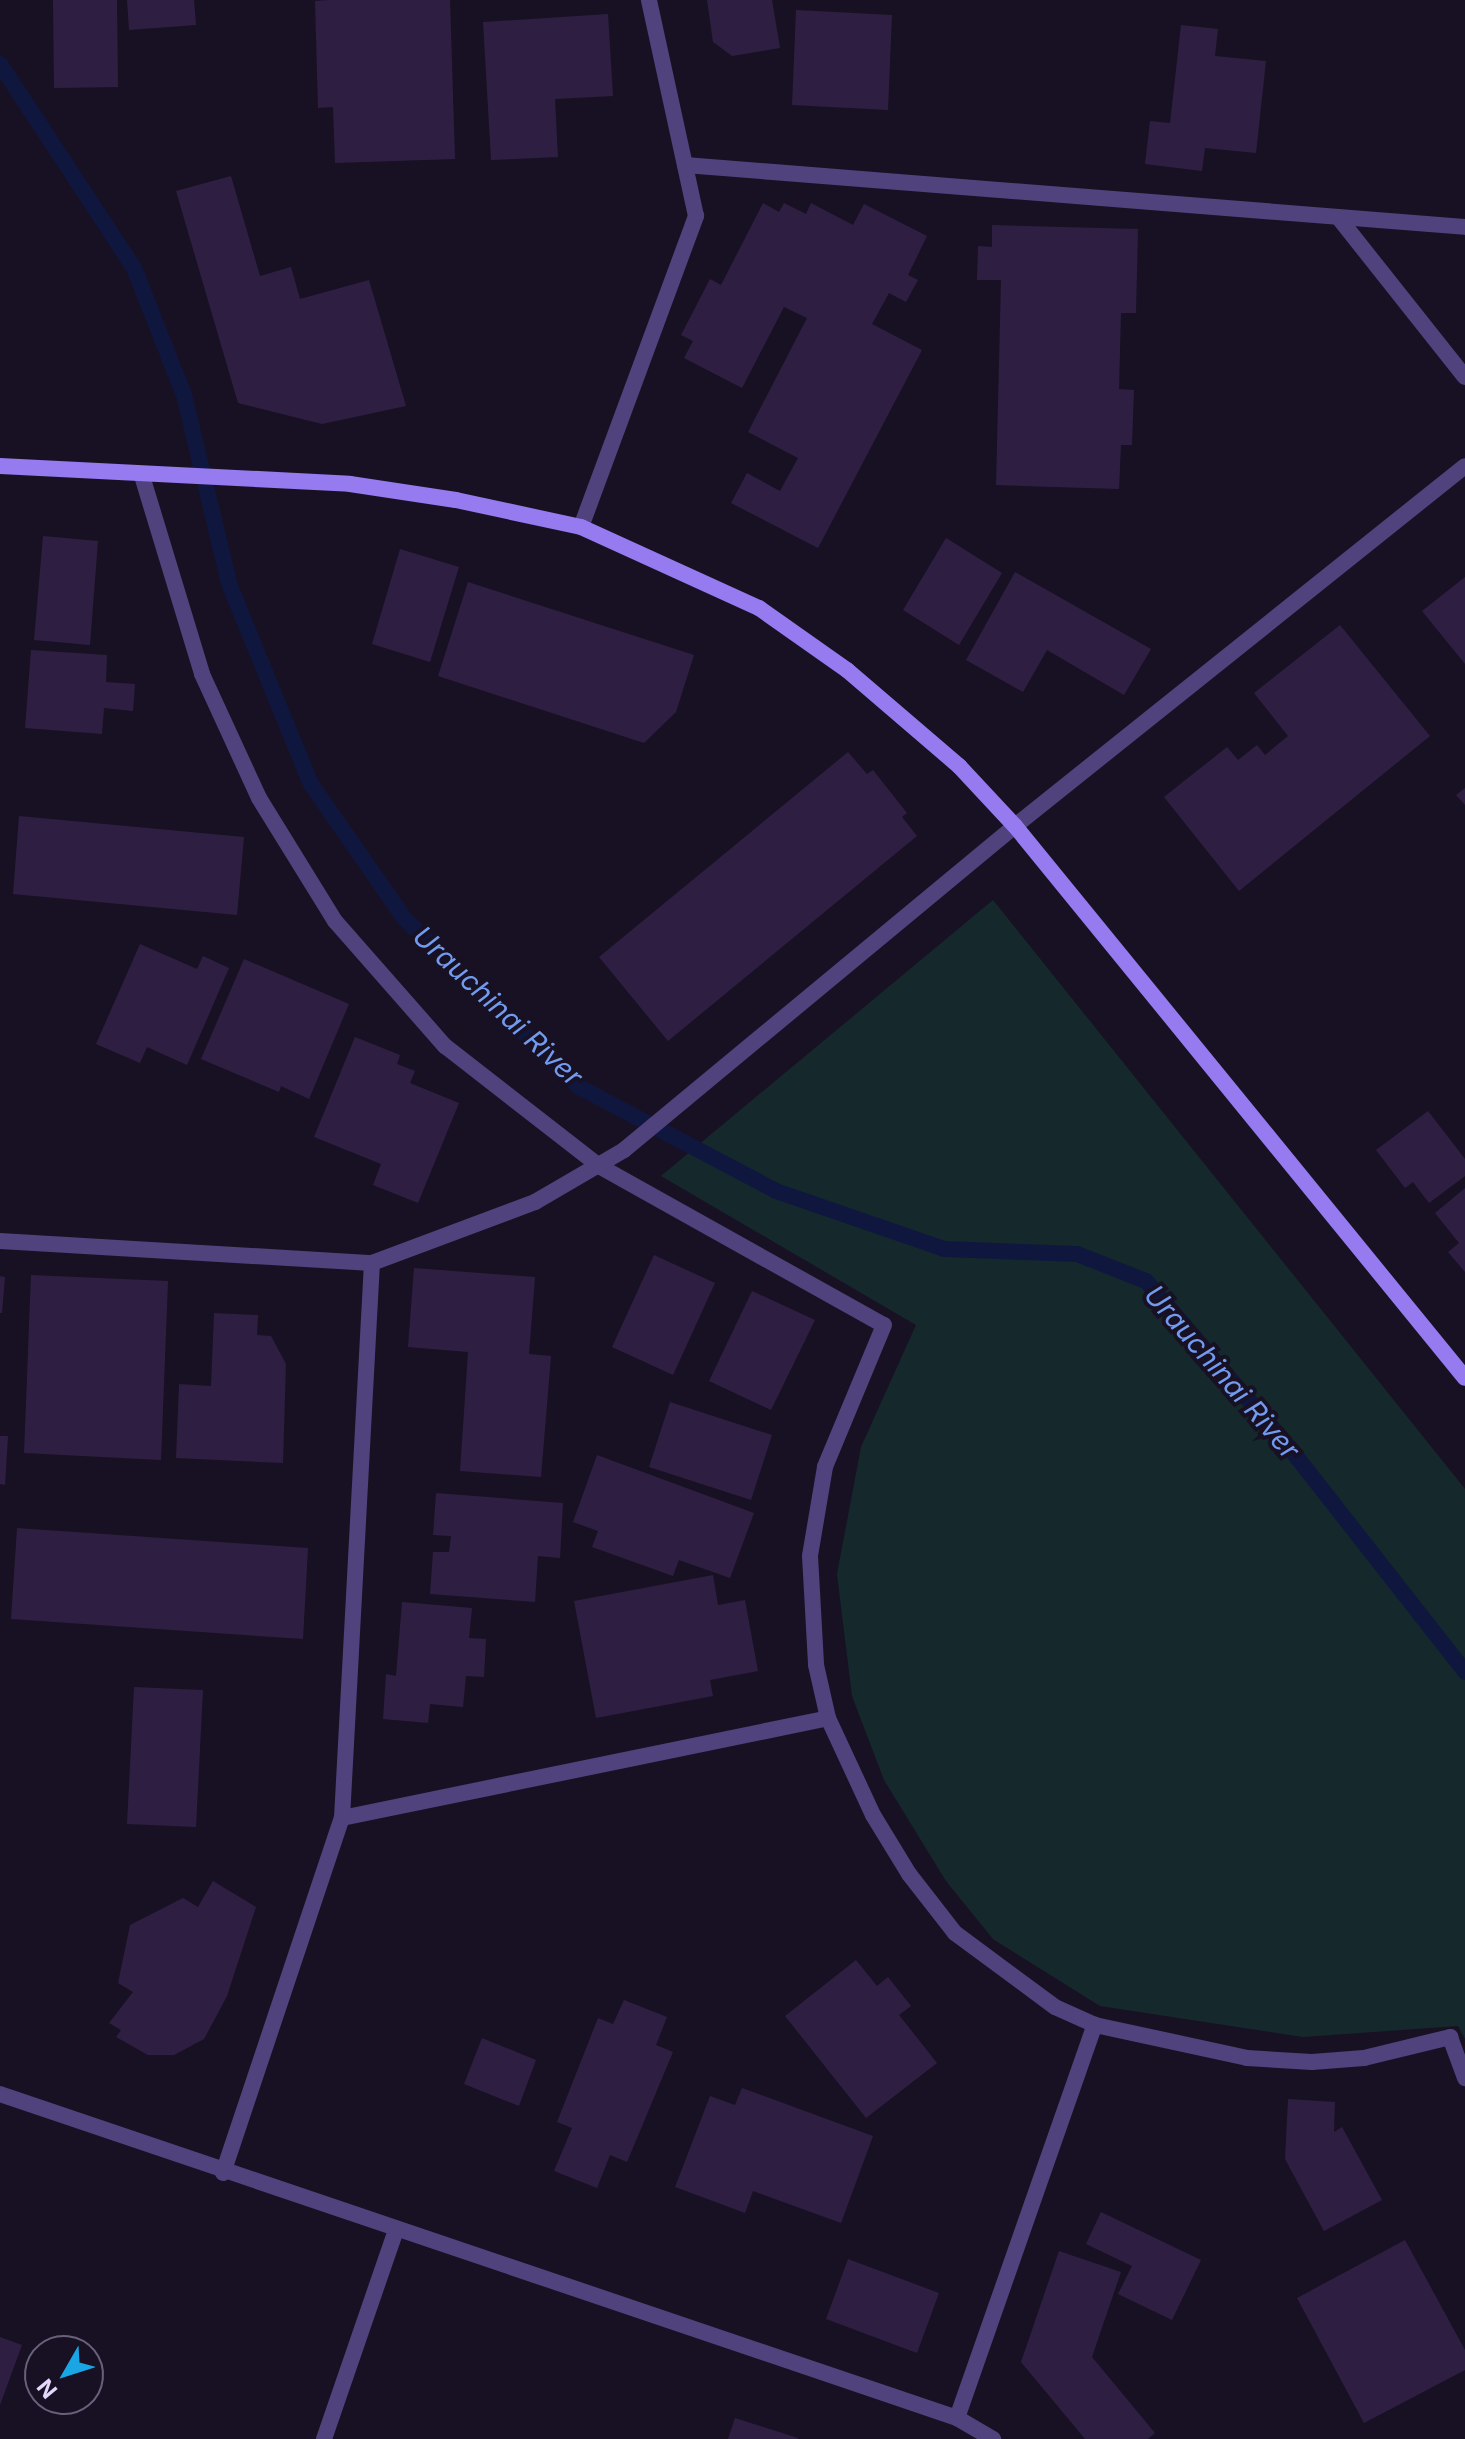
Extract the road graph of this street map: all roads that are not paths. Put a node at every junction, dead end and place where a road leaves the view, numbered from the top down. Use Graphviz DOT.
graph roads {
  1 [pos="649,0"];
  2 [pos="685,165"];
  3 [pos="1338,217"];
  4 [pos="1465,227"];
  5 [pos="1465,377"];
  6 [pos="0,466"];
  7 [pos="1465,466"];
  8 [pos="142,476"];
  9 [pos="581,527"];
  10 [pos="1015,826"];
  11 [pos="599,1166"];
  12 [pos="0,1241"];
  13 [pos="372,1263"];
  14 [pos="1465,1378"];
  15 [pos="828,1718"];
  16 [pos="342,1818"];
  17 [pos="1095,2025"];
  18 [pos="1465,2078"];
  19 [pos="0,2094"];
  20 [pos="223,2173"];
  21 [pos="396,2230"];
  22 [pos="957,2418"];
  23 [pos="324,2439"];
  24 [pos="993,2439"];
  1 -- 2 [label="street"];
  2 -- 3 [label="street"];
  2 -- 9 [label="street"];
  3 -- 4 [label="street"];
  3 -- 5 [label="street"];
  6 -- 8 [label="street"];
  7 -- 10 [label="street"];
  8 -- 9 [label="street"];
  8 -- 11 [label="street"];
  9 -- 10 [label="street"];
  10 -- 11 [label="street"];
  10 -- 14 [label="street"];
  11 -- 13 [label="street"];
  11 -- 15 [label="street"];
  12 -- 13 [label="street"];
  13 -- 16 [label="street"];
  15 -- 16 [label="street"];
  15 -- 17 [label="street"];
  16 -- 20 [label="street"];
  17 -- 18 [label="street"];
  17 -- 22 [label="street"];
  19 -- 20 [label="street"];
  20 -- 21 [label="street"];
  21 -- 22 [label="street"];
  21 -- 23 [label="street"];
  22 -- 24 [label="street"];
}
